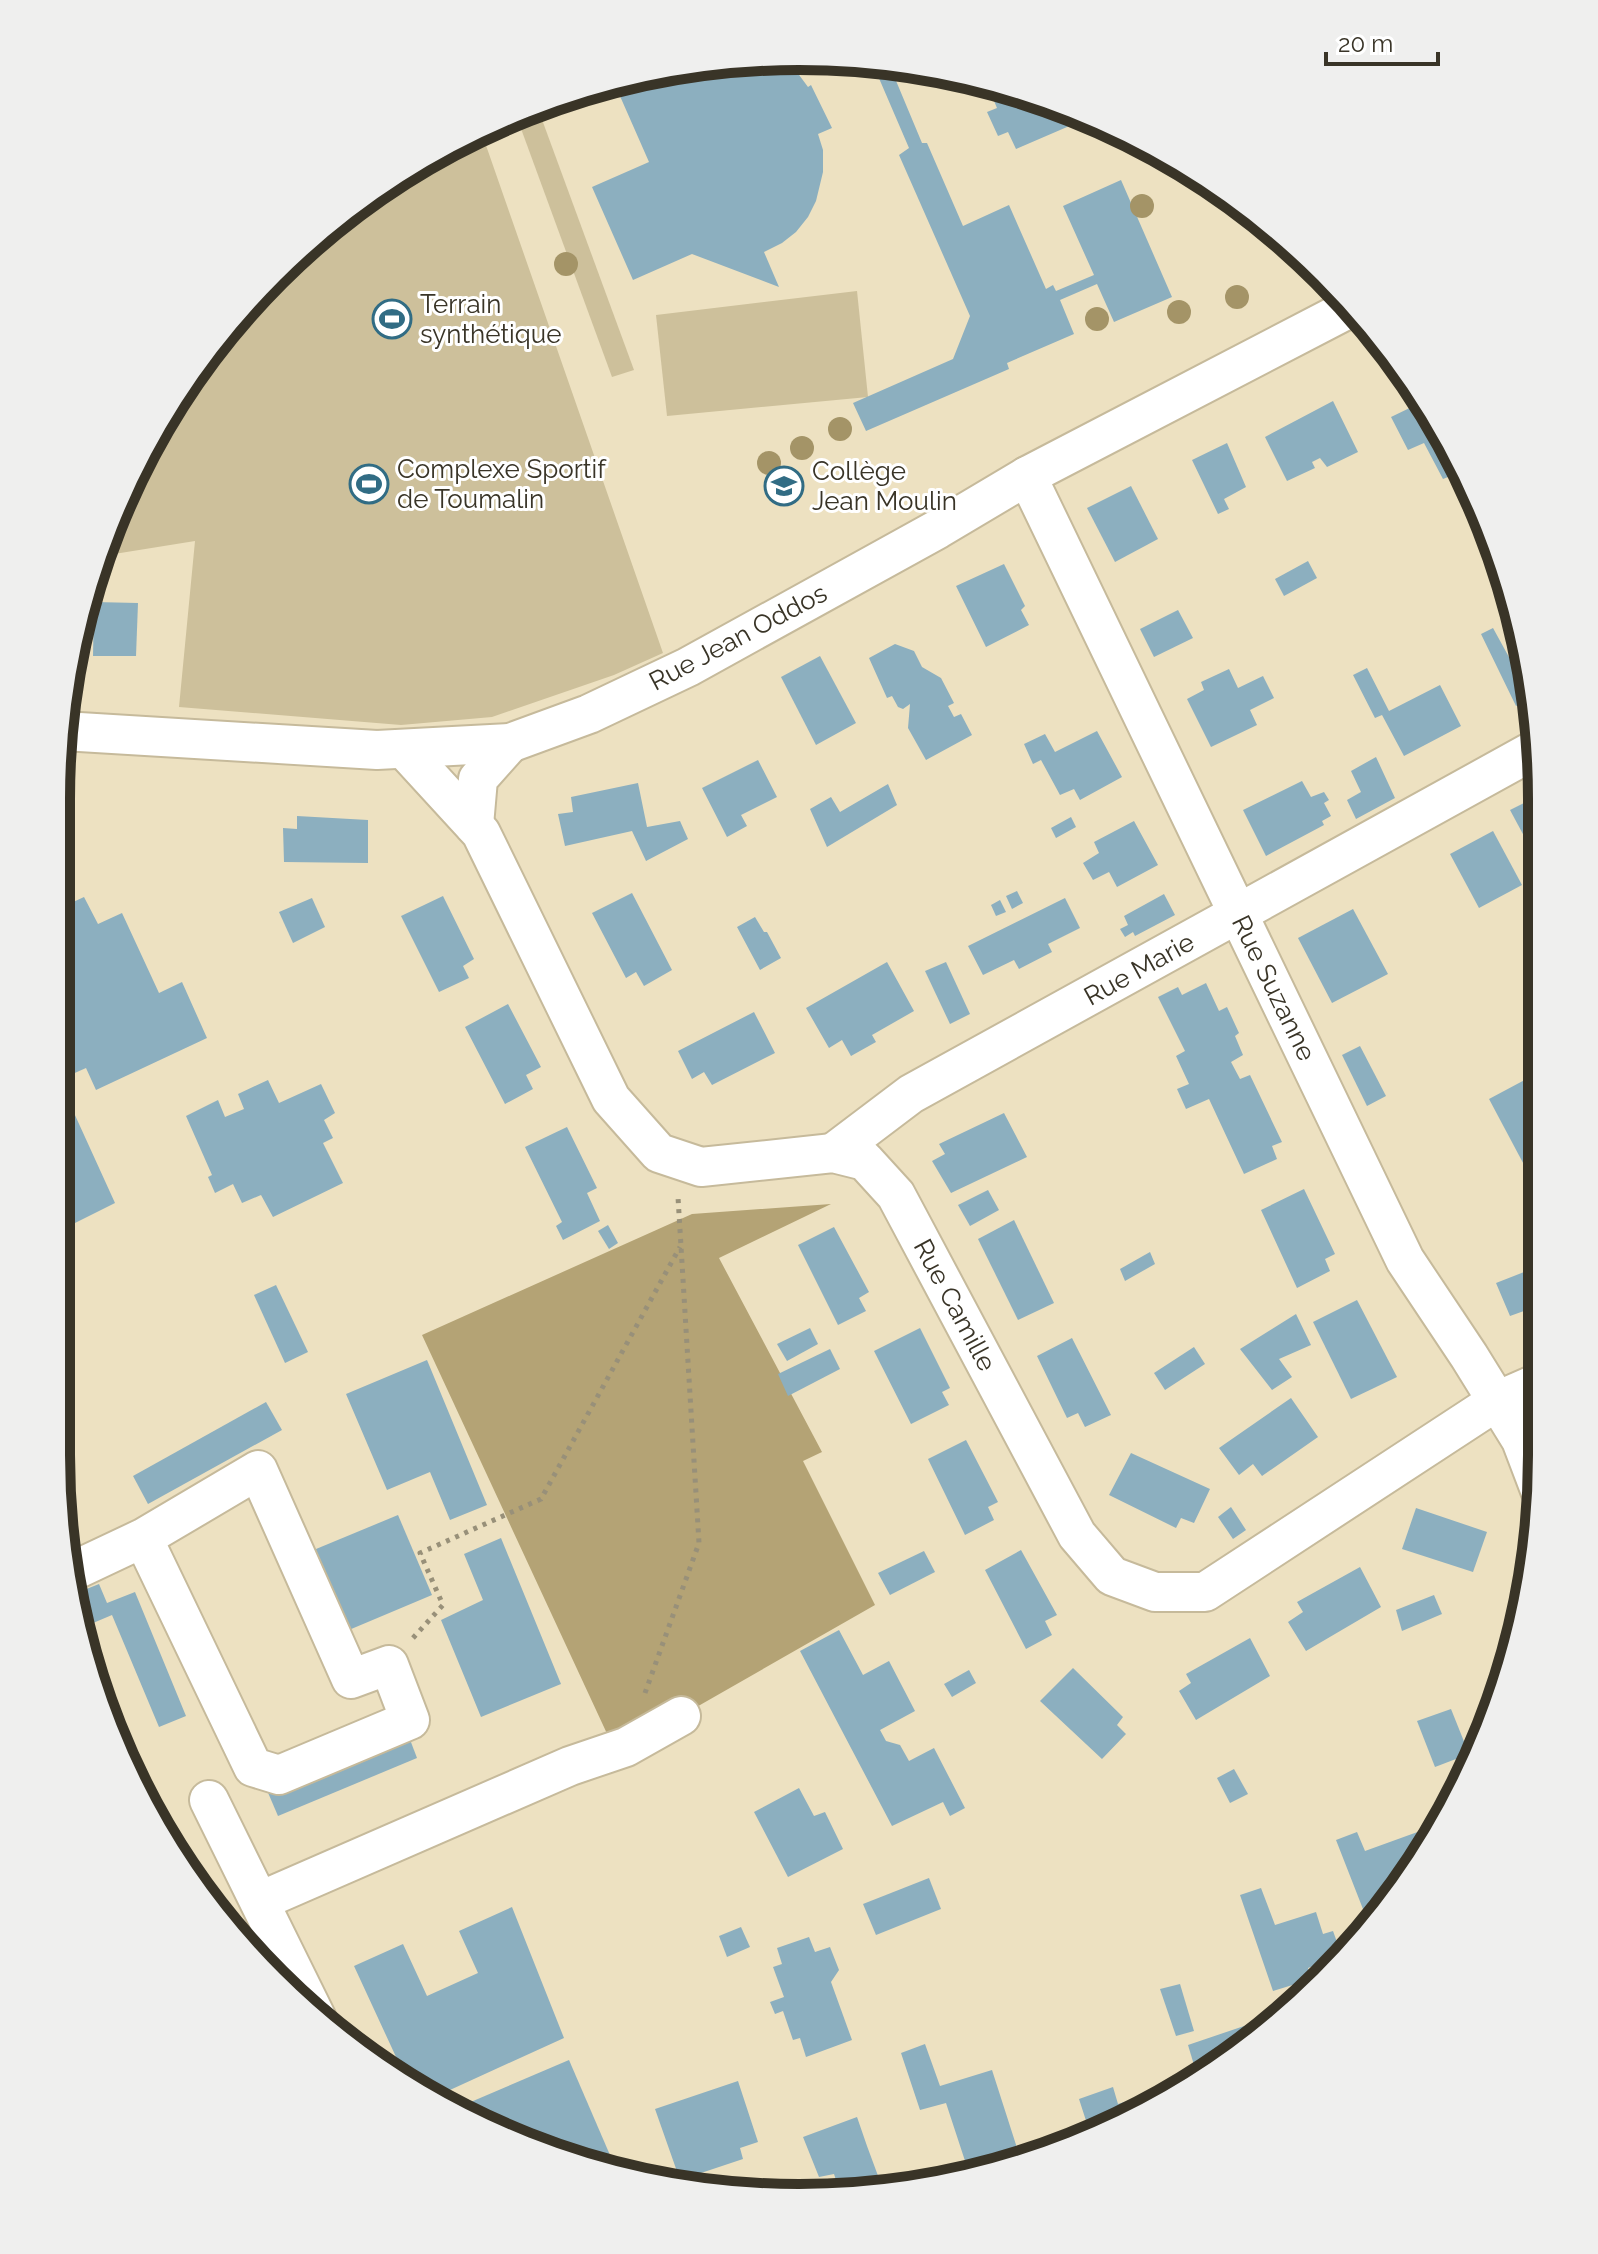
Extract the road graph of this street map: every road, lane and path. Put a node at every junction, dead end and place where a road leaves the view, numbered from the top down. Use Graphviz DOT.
graph roads {
  1 [pos="1342,312"];
  2 [pos="1027,476"];
  3 [pos="74,732"];
  4 [pos="510,743"];
  5 [pos="404,749"];
  6 [pos="1526,754"];
  7 [pos="474,825"];
  8 [pos="1238,914"];
  9 [pos="833,1153"];
  10 [pos="676,1158"];
  11 [pos="681,1246"];
  12 [pos="1528,1387"];
  13 [pos="1497,1401"];
  14 [pos="1528,1458"];
  15 [pos="143,1538"];
  16 [pos="79,1568"];
  17 [pos="389,1665"];
  18 [pos="681,1716"];
  19 [pos="626,1747"];
  20 [pos="209,1800"];
  21 [pos="260,1901"];
  22 [pos="302,1987"];
  1 -- 2 [label="street, Rue Jean Oddos"];
  2 -- 4 [label="street, Rue Jean Oddos"];
  2 -- 8 [label="street, Rue Suzanne"];
  3 -- 5 [label="street, Rue Jean Oddos"];
  4 -- 5 [label="street, Rue Jean Oddos"];
  4 -- 7 [label="street"];
  5 -- 7 [label="street, Rue Camille"];
  6 -- 8 [label="street, Rue Marie"];
  7 -- 10 [label="street, Rue Camille"];
  8 -- 9 [label="street, Rue Marie"];
  8 -- 13 [label="street, Rue Suzanne"];
  9 -- 10 [label="street, Rue Camille"];
  9 -- 13 [label="street, Rue Camille"];
  10 -- 11 [label="path"];
  11 -- 17 [label="path"];
  11 -- 19 [label="path"];
  12 -- 13 [label="street, Rue Camille"];
  13 -- 14 [label="street, Rue Suzanne"];
  15 -- 16 [label="street"];
  15 -- 17 [label="street"];
  15 -- 17 [label="street"];
  18 -- 19 [label="street"];
  19 -- 21 [label="street"];
  20 -- 21 [label="street"];
  21 -- 22 [label="street"];
}
